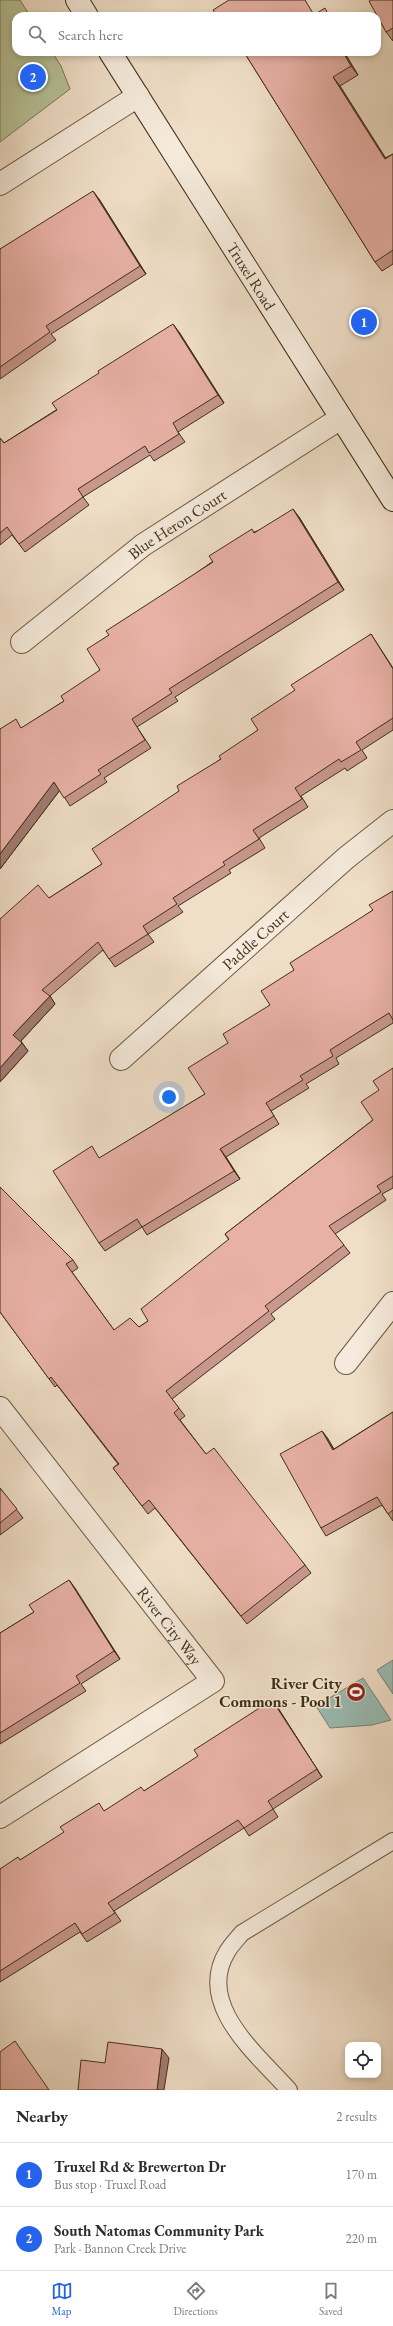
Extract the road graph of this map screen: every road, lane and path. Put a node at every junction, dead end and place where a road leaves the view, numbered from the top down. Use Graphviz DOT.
graph roads {
  1 [pos="77,0"];
  2 [pos="84,12"];
  3 [pos="113,56"];
  4 [pos="138,96"];
  5 [pos="0,184"];
  6 [pos="341,418"];
  7 [pos="392,497"];
  8 [pos="22,642"];
  9 [pos="393,822"];
  10 [pos="120,1059"];
  11 [pos="393,1303"];
  12 [pos="346,1363"];
  13 [pos="0,1408"];
  14 [pos="0,1817"];
  15 [pos="393,1841"];
  16 [pos="289,2090"];
  1 -- 2 [label="street"];
  3 -- 4 [label="street, Truxel Road"];
  4 -- 5 [label="street"];
  4 -- 6 [label="street, Truxel Road"];
  6 -- 7 [label="street, Truxel Road"];
  6 -- 8 [label="street, Blue Heron Court"];
  9 -- 10 [label="street, Paddle Court"];
  11 -- 12 [label="street"];
  13 -- 14 [label="street, River City Way"];
  15 -- 16 [label="lane"];
}
